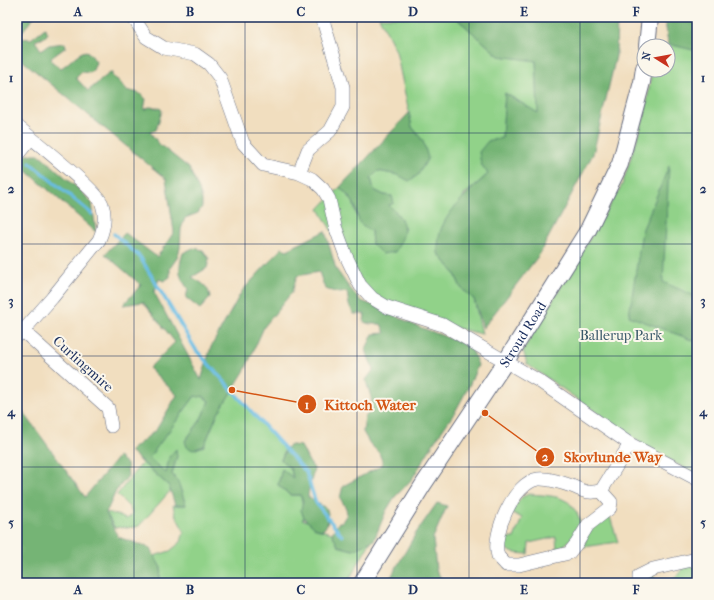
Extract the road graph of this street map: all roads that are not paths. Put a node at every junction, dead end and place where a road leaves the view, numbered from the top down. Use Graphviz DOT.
graph roads {
  1 [pos="133,17"];
  2 [pos="322,17"];
  3 [pos="650,17"];
  4 [pos="648,38"];
  5 [pos="643,78"];
  6 [pos="17,126"];
  7 [pos="31,138"];
  8 [pos="17,155"];
  9 [pos="299,173"];
  10 [pos="20,333"];
  11 [pos="506,361"];
  12 [pos="111,426"];
  13 [pos="630,444"];
  14 [pos="697,479"];
  15 [pos="601,491"];
  16 [pos="697,561"];
  17 [pos="362,583"];
  18 [pos="639,583"];
  1 -- 9 [label="street"];
  2 -- 9 [label="street"];
  3 -- 4 [label="street"];
  5 -- 11 [label="street, Stroud Road"];
  6 -- 7 [label="street"];
  7 -- 8 [label="street"];
  7 -- 10 [label="street"];
  9 -- 11 [label="street"];
  10 -- 12 [label="street, Curlingmire"];
  11 -- 13 [label="street"];
  11 -- 17 [label="street, Stroud Road"];
  13 -- 14 [label="street"];
  13 -- 15 [label="street"];
  15 -- 15 [label="street"];
  16 -- 18 [label="street"];
}
